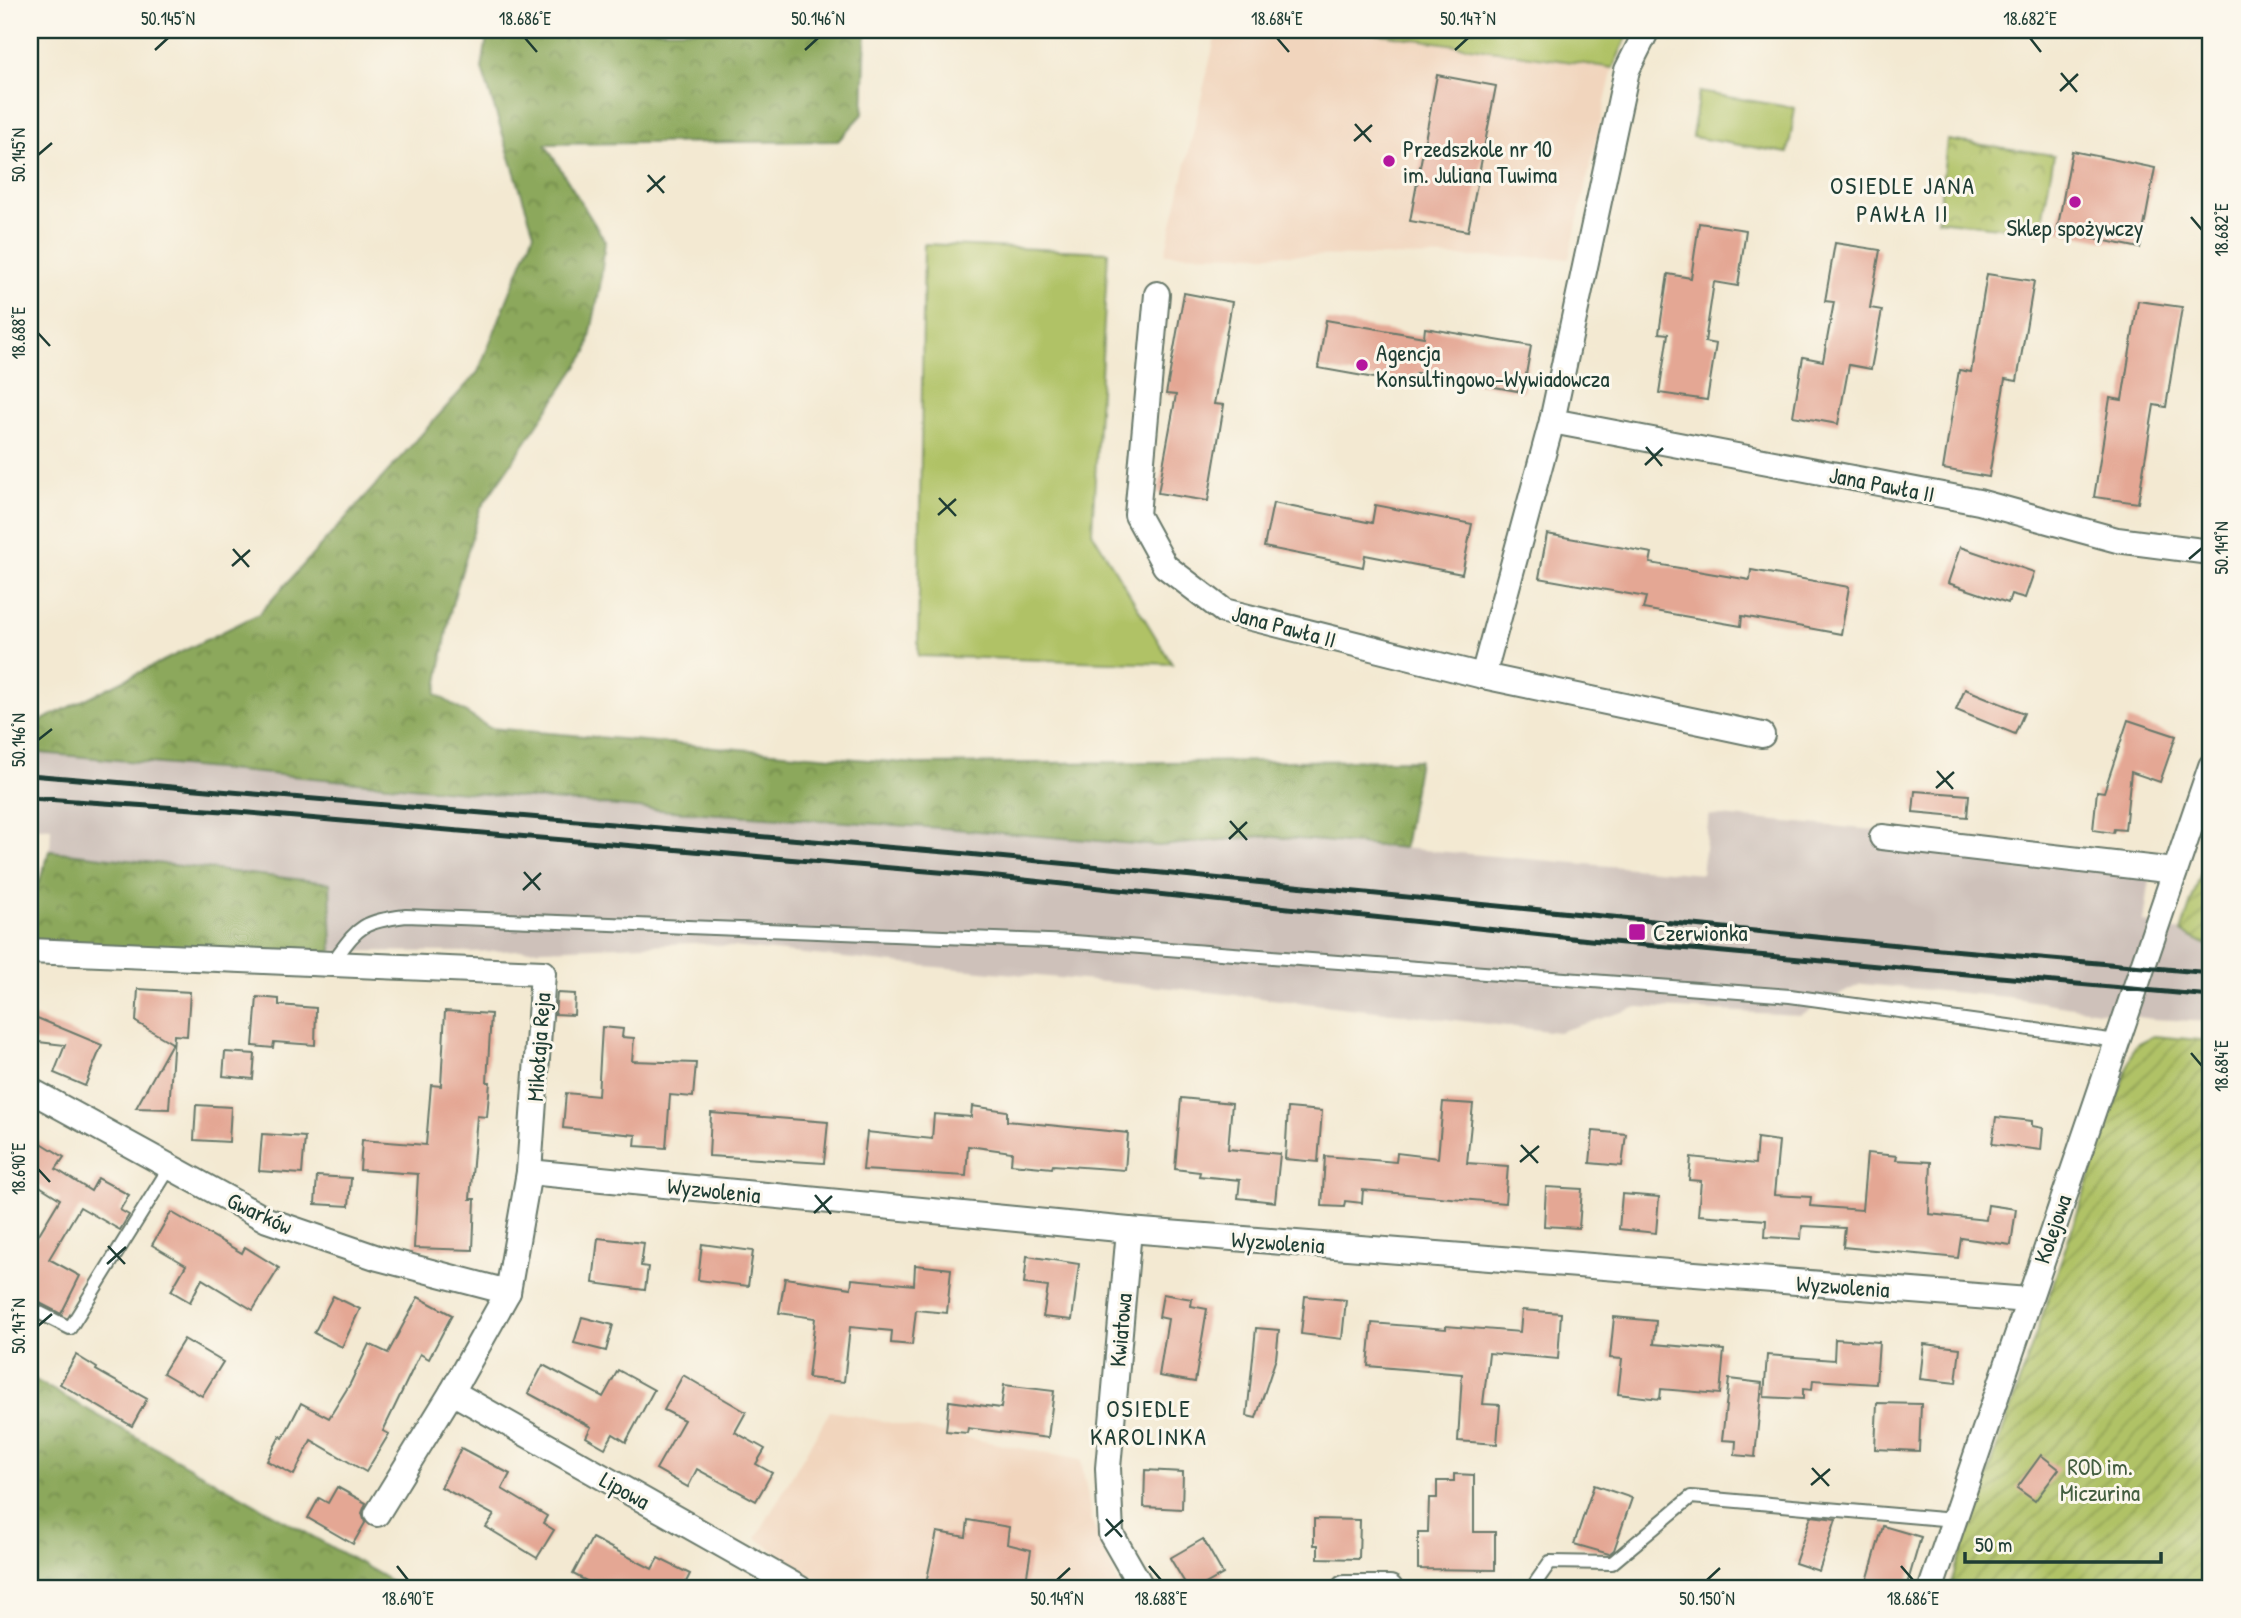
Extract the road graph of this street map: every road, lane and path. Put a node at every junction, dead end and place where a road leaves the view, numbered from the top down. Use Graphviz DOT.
graph roads {
  1 [pos="1647,30"];
  2 [pos="1157,294"];
  3 [pos="1552,421"];
  4 [pos="2211,548"];
  5 [pos="1483,676"];
  6 [pos="1762,735"];
  7 [pos="2211,766"];
  8 [pos="1882,837"];
  9 [pos="2175,871"];
  10 [pos="30,951"];
  11 [pos="331,964"];
  12 [pos="2117,1041"];
  13 [pos="30,1090"];
  14 [pos="170,1167"];
  15 [pos="529,1172"];
  16 [pos="1129,1230"];
  17 [pos="508,1292"];
  18 [pos="2028,1300"];
  19 [pos="30,1308"];
  20 [pos="452,1392"];
  21 [pos="377,1514"];
  22 [pos="1954,1520"];
  23 [pos="799,1588"];
  24 [pos="1142,1588"];
  25 [pos="1344,1588"];
  26 [pos="1390,1588"];
  27 [pos="1532,1588"];
  28 [pos="1931,1588"];
  1 -- 3 [label="street"];
  2 -- 5 [label="street, Jana Pawła II"];
  3 -- 4 [label="street, Jana Pawła II"];
  3 -- 5 [label="street"];
  5 -- 6 [label="street, Jana Pawła II"];
  7 -- 9 [label="street, Kolejowa"];
  8 -- 9 [label="street"];
  9 -- 12 [label="street, Kolejowa"];
  10 -- 11 [label="street, Mikołaja Reja"];
  11 -- 12 [label="lane"];
  11 -- 15 [label="street, Mikołaja Reja"];
  12 -- 18 [label="street, Kolejowa"];
  13 -- 14 [label="street, Gwarków"];
  14 -- 17 [label="street, Gwarków"];
  14 -- 19 [label="lane"];
  15 -- 16 [label="street, Wyzwolenia"];
  15 -- 17 [label="street, Mikołaja Reja"];
  16 -- 18 [label="street, Wyzwolenia"];
  16 -- 24 [label="street, Kwiatowa"];
  17 -- 20 [label="street, Mikołaja Reja"];
  18 -- 22 [label="street, Kolejowa"];
  20 -- 21 [label="street, Mikołaja Reja"];
  20 -- 23 [label="street, Lipowa"];
  22 -- 27 [label="lane"];
  22 -- 28 [label="street, Kolejowa"];
  25 -- 26 [label="street"];
}
